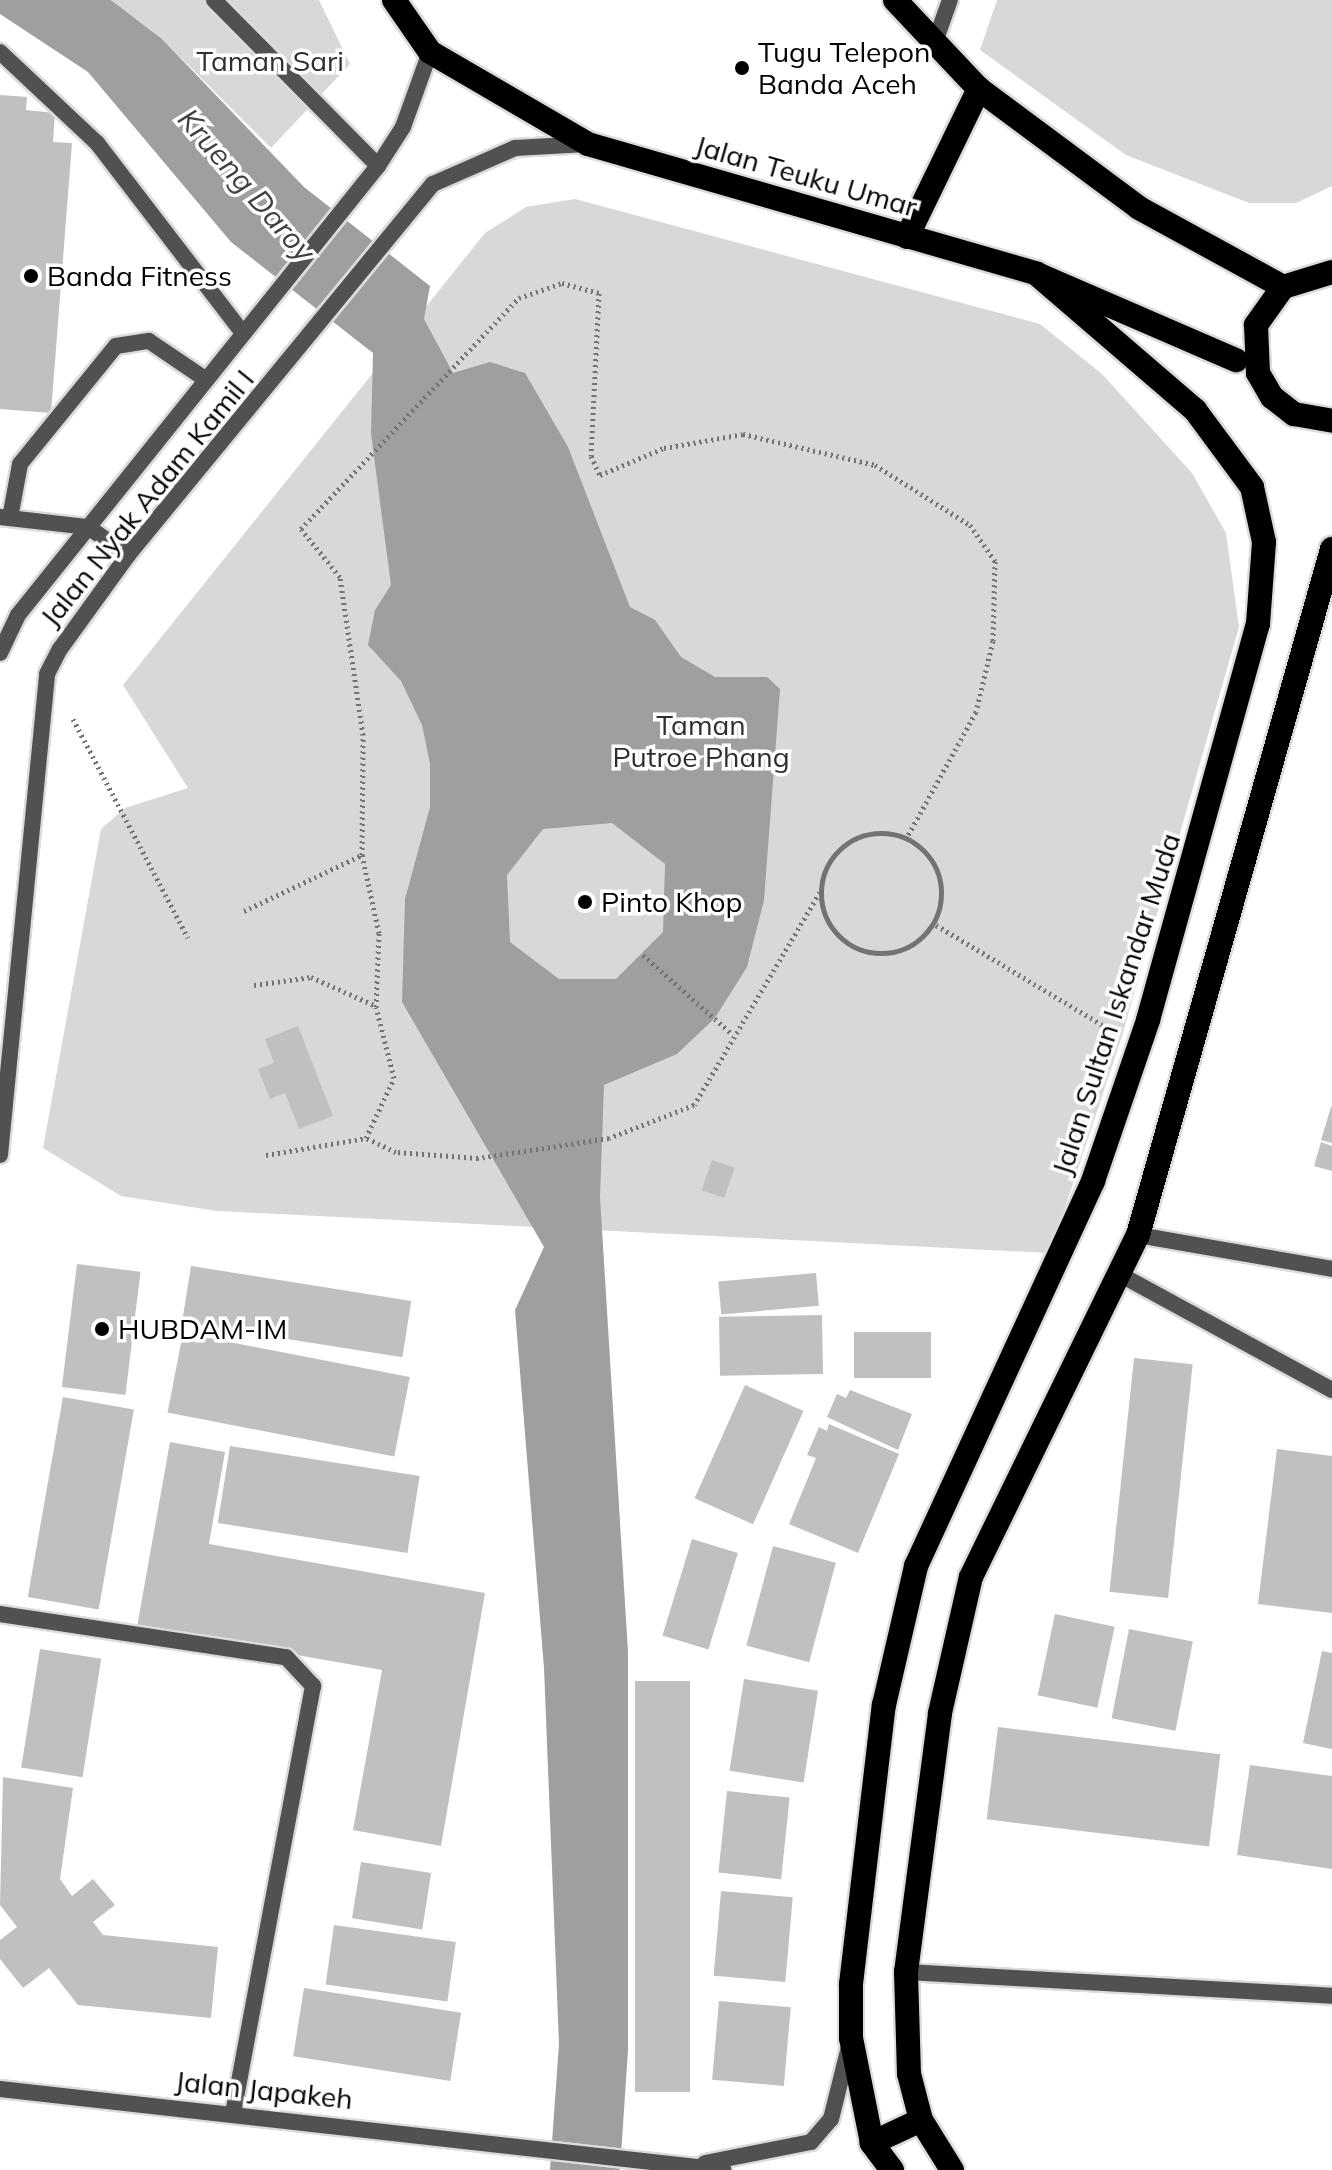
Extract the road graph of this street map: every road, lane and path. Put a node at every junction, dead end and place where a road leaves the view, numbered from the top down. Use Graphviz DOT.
graph roads {
  1 [pos="214,0"];
  2 [pos="394,0"];
  3 [pos="895,0"];
  4 [pos="950,0"];
  5 [pos="936,39"];
  6 [pos="0,52"];
  7 [pos="430,52"];
  8 [pos="979,89"];
  9 [pos="588,144"];
  10 [pos="378,166"];
  11 [pos="907,237"];
  12 [pos="1328,265"];
  13 [pos="1037,274"];
  14 [pos="1283,287"];
  15 [pos="243,333"];
  16 [pos="1236,360"];
  17 [pos="205,379"];
  18 [pos="1332,421"];
  19 [pos="5,517"];
  20 [pos="88,527"];
  21 [pos="1332,549"];
  22 [pos="128,555"];
  23 [pos="0,653"];
  24 [pos="47,674"];
  25 [pos="906,839"];
  26 [pos="362,855"];
  27 [pos="820,892"];
  28 [pos="244,911"];
  29 [pos="936,925"];
  30 [pos="188,938"];
  31 [pos="643,955"];
  32 [pos="254,985"];
  33 [pos="376,1007"];
  34 [pos="733,1035"];
  35 [pos="1122,1036"];
  36 [pos="366,1138"];
  37 [pos="0,1155"];
  38 [pos="266,1155"];
  39 [pos="1138,1235"];
  40 [pos="1332,1269"];
  41 [pos="1121,1275"];
  42 [pos="1332,1390"];
  43 [pos="0,1614"];
  44 [pos="906,1972"];
  45 [pos="1332,1996"];
  46 [pos="851,2038"];
  47 [pos="0,2089"];
  48 [pos="233,2113"];
  49 [pos="921,2120"];
  50 [pos="872,2143"];
  51 [pos="703,2164"];
  52 [pos="723,2170"];
  53 [pos="892,2170"];
  54 [pos="952,2170"];
  1 -- 10 [label="street"];
  2 -- 7 [label="highway, Jalan Teuku Umar"];
  3 -- 5 [label="highway"];
  4 -- 5 [label="street"];
  5 -- 8 [label="highway"];
  6 -- 15 [label="street"];
  7 -- 9 [label="highway, Jalan Teuku Umar"];
  7 -- 10 [label="street, Jalan Nyak Adam Kamil I"];
  8 -- 11 [label="highway"];
  8 -- 14 [label="highway"];
  9 -- 11 [label="highway, Jalan Teuku Umar"];
  9 -- 22 [label="street, Jalan Nyak Adam Kamil I"];
  10 -- 15 [label="street, Jalan Nyak Adam Kamil I"];
  11 -- 13 [label="highway, Jalan Teuku Umar"];
  12 -- 14 [label="highway"];
  13 -- 16 [label="highway, Jalan Teuku Umar"];
  13 -- 46 [label="highway, Jalan Sultan Iskandar Muda"];
  14 -- 18 [label="highway"];
  15 -- 17 [label="street, Jalan Nyak Adam Kamil I"];
  17 -- 19 [label="street"];
  17 -- 20 [label="street, Jalan Nyak Adam Kamil I"];
  19 -- 20 [label="street"];
  20 -- 22 [label="street"];
  20 -- 23 [label="street, Jalan Nyak Adam Kamil I"];
  21 -- 39 [label="highway"];
  22 -- 24 [label="street, Jalan Nyak Adam Kamil I"];
  24 -- 30 [label="path"];
  24 -- 37 [label="street, Jalan Nyak Adam Kamil I"];
  25 -- 26 [label="path"];
  25 -- 27 [label="path"];
  25 -- 29 [label="path"];
  26 -- 28 [label="path"];
  26 -- 33 [label="path"];
  27 -- 29 [label="path"];
  27 -- 34 [label="path"];
  29 -- 35 [label="path"];
  31 -- 34 [label="path"];
  32 -- 33 [label="path"];
  33 -- 36 [label="path"];
  34 -- 36 [label="path"];
  36 -- 38 [label="path"];
  39 -- 40 [label="street"];
  39 -- 41 [label="highway"];
  41 -- 42 [label="street"];
  41 -- 44 [label="highway"];
  43 -- 48 [label="street"];
  44 -- 45 [label="street"];
  44 -- 49 [label="highway"];
  46 -- 50 [label="highway, Jalan Sultan Iskandar Muda"];
  46 -- 51 [label="street"];
  47 -- 48 [label="street, Jalan Japakeh"];
  48 -- 51 [label="street, Jalan Japakeh"];
  49 -- 50 [label="highway"];
  49 -- 54 [label="highway"];
  50 -- 53 [label="highway"];
  51 -- 52 [label="street"];
}
